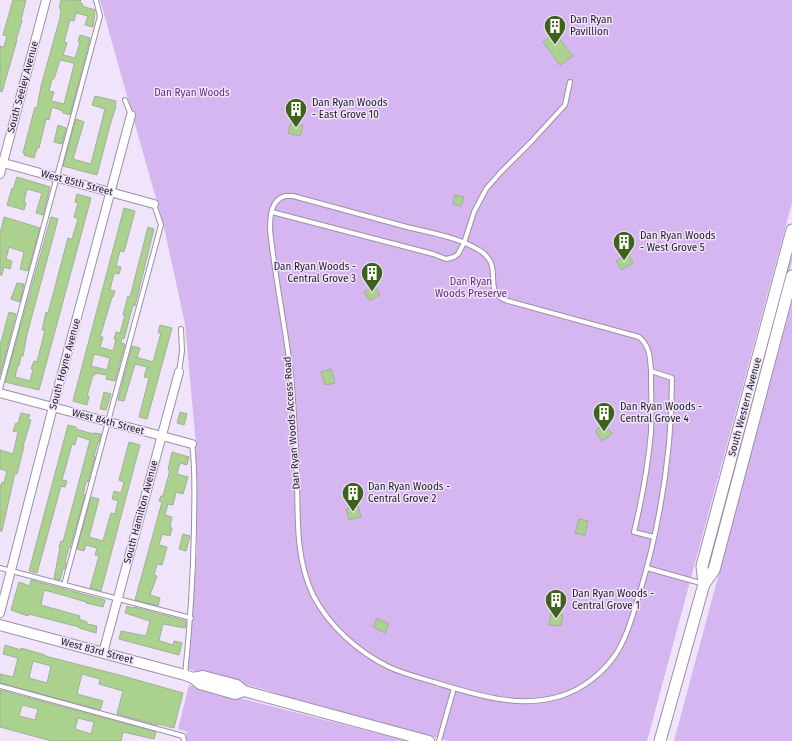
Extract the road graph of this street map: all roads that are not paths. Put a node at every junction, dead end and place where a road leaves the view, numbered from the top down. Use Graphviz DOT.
graph roads {
  1 [pos="46,0"];
  2 [pos="96,0"];
  3 [pos="570,82"];
  4 [pos="125,100"];
  5 [pos="131,115"];
  6 [pos="2,162"];
  7 [pos="0,174"];
  8 [pos="58,177"];
  9 [pos="111,192"];
  10 [pos="154,204"];
  11 [pos="272,212"];
  12 [pos="792,230"];
  13 [pos="464,243"];
  14 [pos="792,276"];
  15 [pos="182,329"];
  16 [pos="651,371"];
  17 [pos="179,372"];
  18 [pos="0,390"];
  19 [pos="0,393"];
  20 [pos="53,407"];
  21 [pos="107,422"];
  22 [pos="162,436"];
  23 [pos="192,444"];
  24 [pos="654,537"];
  25 [pos="0,568"];
  26 [pos="647,568"];
  27 [pos="11,571"];
  28 [pos="704,584"];
  29 [pos="64,585"];
  30 [pos="117,600"];
  31 [pos="0,613"];
  32 [pos="191,618"];
  33 [pos="0,625"];
  34 [pos="103,653"];
  35 [pos="189,677"];
  36 [pos="0,686"];
  37 [pos="454,688"];
  38 [pos="184,741"];
  39 [pos="428,741"];
  40 [pos="439,741"];
  41 [pos="660,741"];
  1 -- 6 [label="street, South Seeley Avenue"];
  2 -- 8 [label="lane"];
  3 -- 13 [label="lane"];
  4 -- 5 [label="lane"];
  5 -- 9 [label="street, South Hoyne Avenue"];
  6 -- 7 [label="street, South Seeley Avenue"];
  6 -- 8 [label="street, West 85th Street"];
  8 -- 9 [label="street, West 85th Street"];
  8 -- 18 [label="lane"];
  9 -- 10 [label="street, West 85th Street"];
  9 -- 20 [label="street, South Hoyne Avenue"];
  10 -- 21 [label="lane"];
  11 -- 13 [label="lane"];
  11 -- 13 [label="lane"];
  11 -- 37 [label="lane, Dan Ryan Woods Access Road"];
  12 -- 28 [label="main road, South Western Avenue"];
  13 -- 16 [label="lane"];
  14 -- 28 [label="main road, South Western Avenue"];
  15 -- 17 [label="lane"];
  16 -- 24 [label="lane, Dan Ryan Woods Access Road"];
  16 -- 24 [label="lane"];
  17 -- 22 [label="street, South Hamilton Avenue"];
  19 -- 20 [label="street, West 84th Street"];
  20 -- 21 [label="street, West 84th Street"];
  20 -- 27 [label="street, South Hoyne Avenue"];
  21 -- 22 [label="street, West 84th Street"];
  21 -- 29 [label="lane"];
  22 -- 23 [label="street, West 84th Street"];
  22 -- 30 [label="street, South Hamilton Avenue"];
  23 -- 32 [label="lane"];
  24 -- 26 [label="lane, Dan Ryan Woods Access Road"];
  25 -- 27 [label="lane"];
  26 -- 28 [label="lane"];
  26 -- 37 [label="lane, Dan Ryan Woods Access Road"];
  27 -- 29 [label="lane"];
  27 -- 31 [label="street, South Hoyne Avenue"];
  28 -- 41 [label="main road, South Western Avenue"];
  29 -- 30 [label="lane"];
  30 -- 32 [label="lane"];
  30 -- 34 [label="street, South Hamilton Avenue"];
  32 -- 35 [label="lane"];
  33 -- 34 [label="street, West 83rd Street"];
  34 -- 35 [label="street, West 83rd Street"];
  35 -- 39 [label="street, West 83rd Street"];
  36 -- 38 [label="lane"];
  37 -- 40 [label="lane"];
}
